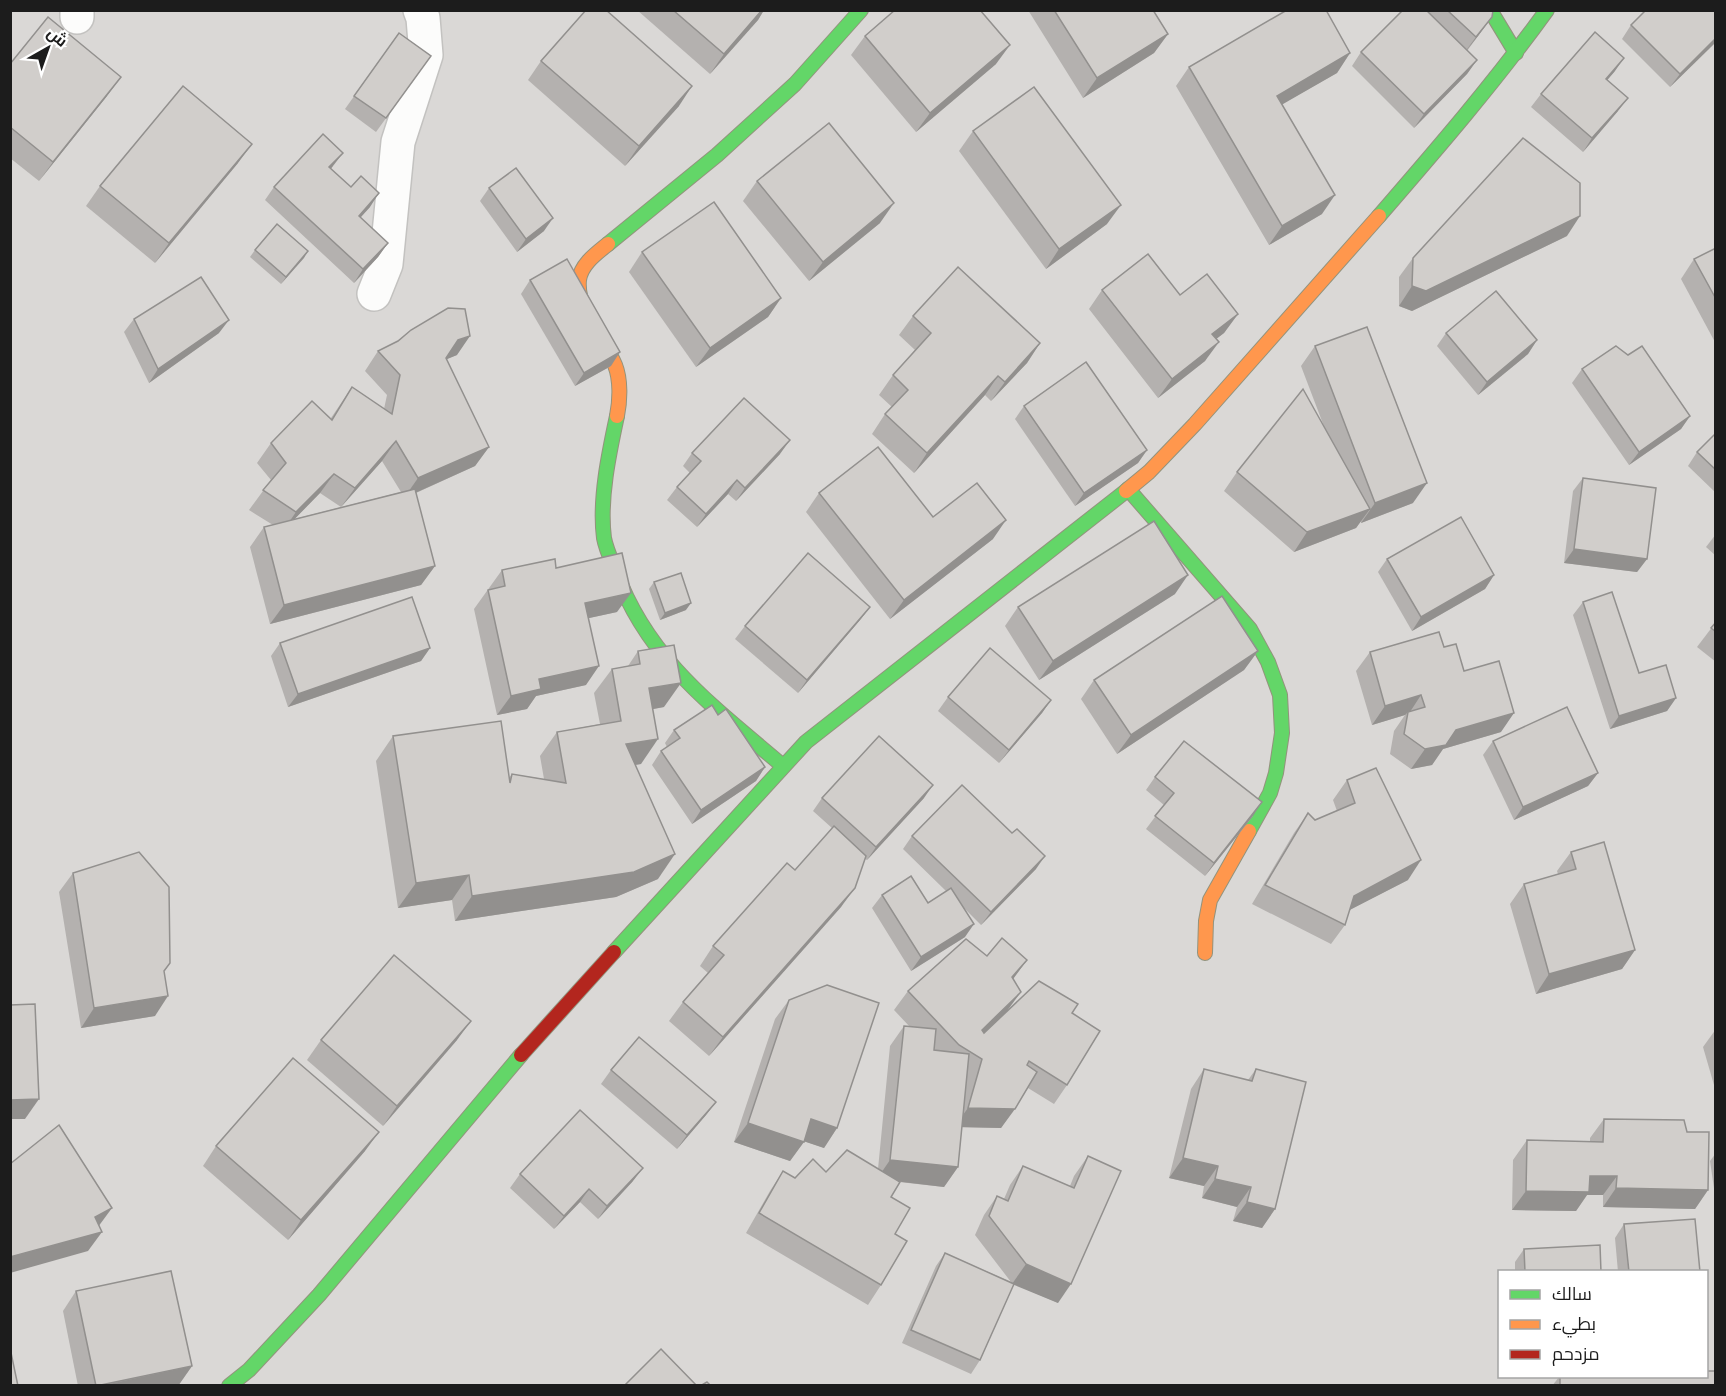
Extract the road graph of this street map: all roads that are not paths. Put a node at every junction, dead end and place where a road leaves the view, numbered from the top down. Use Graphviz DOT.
graph roads {
  1 [pos="420,10"];
  2 [pos="861,10"];
  3 [pos="1490,10"];
  4 [pos="1547,10"];
  5 [pos="1516,53"];
  6 [pos="374,294"];
  7 [pos="1128,489"];
  8 [pos="783,766"];
  9 [pos="1205,953"];
  10 [pos="229,1386"];
  1 -- 6 [label="street"];
  2 -- 8 [label="main road"];
  3 -- 5 [label="main road"];
  4 -- 5 [label="main road"];
  5 -- 7 [label="main road"];
  7 -- 8 [label="main road"];
  7 -- 9 [label="main road"];
  8 -- 10 [label="main road"];
}
